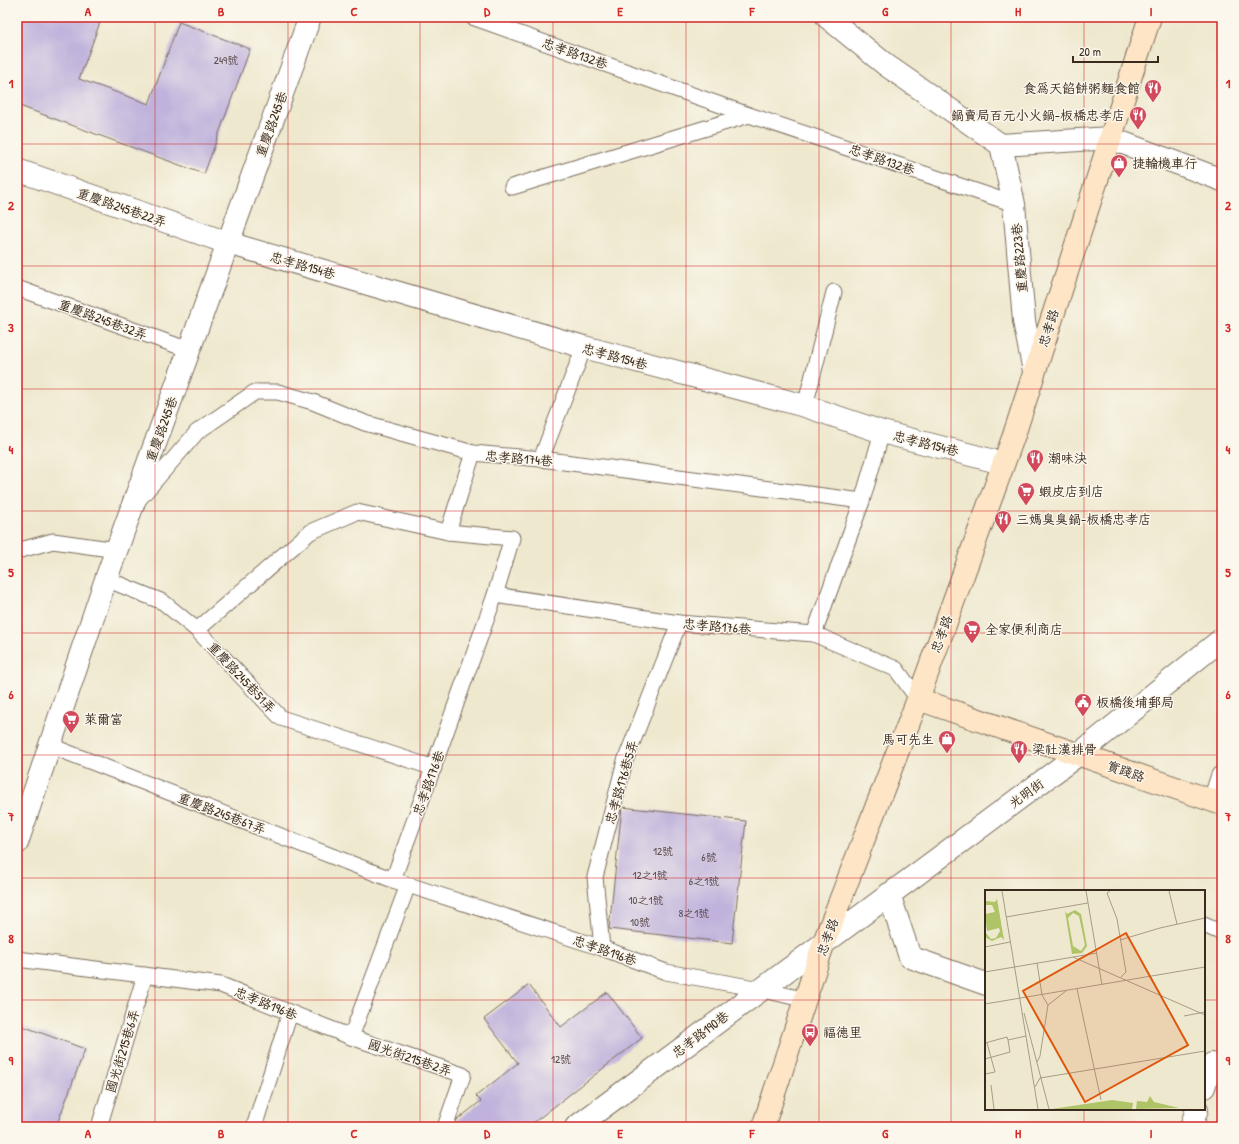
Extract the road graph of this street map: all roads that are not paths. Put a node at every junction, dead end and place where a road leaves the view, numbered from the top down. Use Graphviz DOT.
graph roads {
  1 [pos="310,17"];
  2 [pos="472,17"];
  3 [pos="827,17"];
  4 [pos="1150,17"];
  5 [pos="749,115"];
  6 [pos="1110,138"];
  7 [pos="1001,145"];
  8 [pos="17,170"];
  9 [pos="1222,180"];
  10 [pos="512,186"];
  11 [pos="1014,204"];
  12 [pos="228,243"];
  13 [pos="17,288"];
  14 [pos="834,292"];
  15 [pos="584,347"];
  16 [pos="189,350"];
  17 [pos="1034,371"];
  18 [pos="805,406"];
  19 [pos="882,432"];
  20 [pos="473,453"];
  21 [pos="541,459"];
  22 [pos="1002,463"];
  23 [pos="862,501"];
  24 [pos="133,506"];
  25 [pos="448,532"];
  26 [pos="117,550"];
  27 [pos="17,552"];
  28 [pos="106,579"];
  29 [pos="495,595"];
  30 [pos="679,623"];
  31 [pos="197,630"];
  32 [pos="814,634"];
  33 [pos="1222,639"];
  34 [pos="918,699"];
  35 [pos="51,746"];
  36 [pos="1079,754"];
  37 [pos="434,768"];
  38 [pos="1222,777"];
  39 [pos="1218,803"];
  40 [pos="17,843"];
  41 [pos="393,880"];
  42 [pos="408,885"];
  43 [pos="889,894"];
  44 [pos="1205,925"];
  45 [pos="1222,933"];
  46 [pos="824,942"];
  47 [pos="602,948"];
  48 [pos="17,959"];
  49 [pos="145,975"];
  50 [pos="985,984"];
  51 [pos="760,989"];
  52 [pos="806,1000"];
  53 [pos="290,1013"];
  54 [pos="351,1037"];
  55 [pos="1213,1064"];
  56 [pos="1205,1084"];
  57 [pos="1197,1110"];
  58 [pos="100,1127"];
  59 [pos="254,1127"];
  60 [pos="445,1127"];
  61 [pos="576,1127"];
  62 [pos="763,1127"];
  63 [pos="1190,1127"];
  1 -- 12 [label="street, 重慶路245巷"];
  2 -- 5 [label="lane, 忠孝路132巷"];
  3 -- 7 [label="street"];
  4 -- 6 [label="street, 忠孝路"];
  5 -- 10 [label="lane"];
  5 -- 11 [label="lane, 忠孝路132巷"];
  6 -- 7 [label="street"];
  6 -- 9 [label="street"];
  6 -- 17 [label="street, 忠孝路"];
  7 -- 11 [label="street, 重慶路223巷"];
  8 -- 12 [label="street, 重慶路245巷22弄"];
  11 -- 17 [label="street, 重慶路223巷"];
  12 -- 15 [label="street, 忠孝路154巷"];
  12 -- 16 [label="street, 重慶路245巷"];
  13 -- 16 [label="lane, 重慶路245巷32弄"];
  14 -- 18 [label="lane"];
  15 -- 18 [label="street, 忠孝路154巷"];
  15 -- 21 [label="lane"];
  16 -- 24 [label="street, 重慶路245巷"];
  17 -- 22 [label="street, 忠孝路"];
  18 -- 19 [label="street, 忠孝路154巷"];
  19 -- 22 [label="street, 忠孝路154巷"];
  19 -- 23 [label="lane"];
  20 -- 21 [label="lane, 忠孝路174巷"];
  20 -- 24 [label="lane, 忠孝路174巷"];
  20 -- 25 [label="lane"];
  21 -- 23 [label="lane, 忠孝路174巷"];
  22 -- 34 [label="street, 忠孝路"];
  23 -- 32 [label="lane"];
  24 -- 26 [label="street, 重慶路245巷"];
  25 -- 29 [label="lane, 忠孝路176巷"];
  25 -- 31 [label="lane"];
  26 -- 27 [label="lane"];
  26 -- 28 [label="street, 重慶路245巷"];
  28 -- 31 [label="lane, 重慶路245巷51弄"];
  28 -- 35 [label="street, 重慶路245巷"];
  29 -- 30 [label="lane, 忠孝路176巷"];
  29 -- 37 [label="lane, 忠孝路176巷"];
  30 -- 32 [label="lane, 忠孝路176巷"];
  30 -- 47 [label="lane, 忠孝路176巷5弄"];
  31 -- 37 [label="lane, 重慶路245巷51弄"];
  32 -- 34 [label="lane, 忠孝路176巷"];
  33 -- 36 [label="street, 光明街"];
  34 -- 36 [label="street, 實踐路"];
  34 -- 46 [label="street, 忠孝路"];
  35 -- 40 [label="street, 重慶路245巷"];
  35 -- 41 [label="lane, 重慶路245巷67弄"];
  36 -- 39 [label="street, 實踐路"];
  36 -- 43 [label="street, 光明街"];
  37 -- 41 [label="lane, 忠孝路176巷"];
  38 -- 39 [label="street"];
  41 -- 42 [label="lane, 忠孝路196巷"];
  42 -- 47 [label="lane, 忠孝路196巷"];
  42 -- 54 [label="lane"];
  43 -- 46 [label="street, 光明街"];
  43 -- 50 [label="street"];
  44 -- 45 [label="lane"];
  46 -- 51 [label="street, 忠孝路190巷"];
  46 -- 52 [label="street, 忠孝路"];
  47 -- 51 [label="lane, 忠孝路196巷"];
  48 -- 49 [label="lane, 忠孝路196巷"];
  49 -- 53 [label="lane, 忠孝路196巷"];
  49 -- 58 [label="lane, 國光街215巷6弄"];
  51 -- 52 [label="lane, 忠孝路196巷"];
  51 -- 61 [label="street, 忠孝路190巷"];
  52 -- 62 [label="street, 忠孝路"];
  53 -- 54 [label="lane, 忠孝路196巷"];
  53 -- 59 [label="lane"];
  54 -- 60 [label="lane, 國光街215巷2弄"];
  55 -- 56 [label="street"];
  57 -- 63 [label="street"];
}
